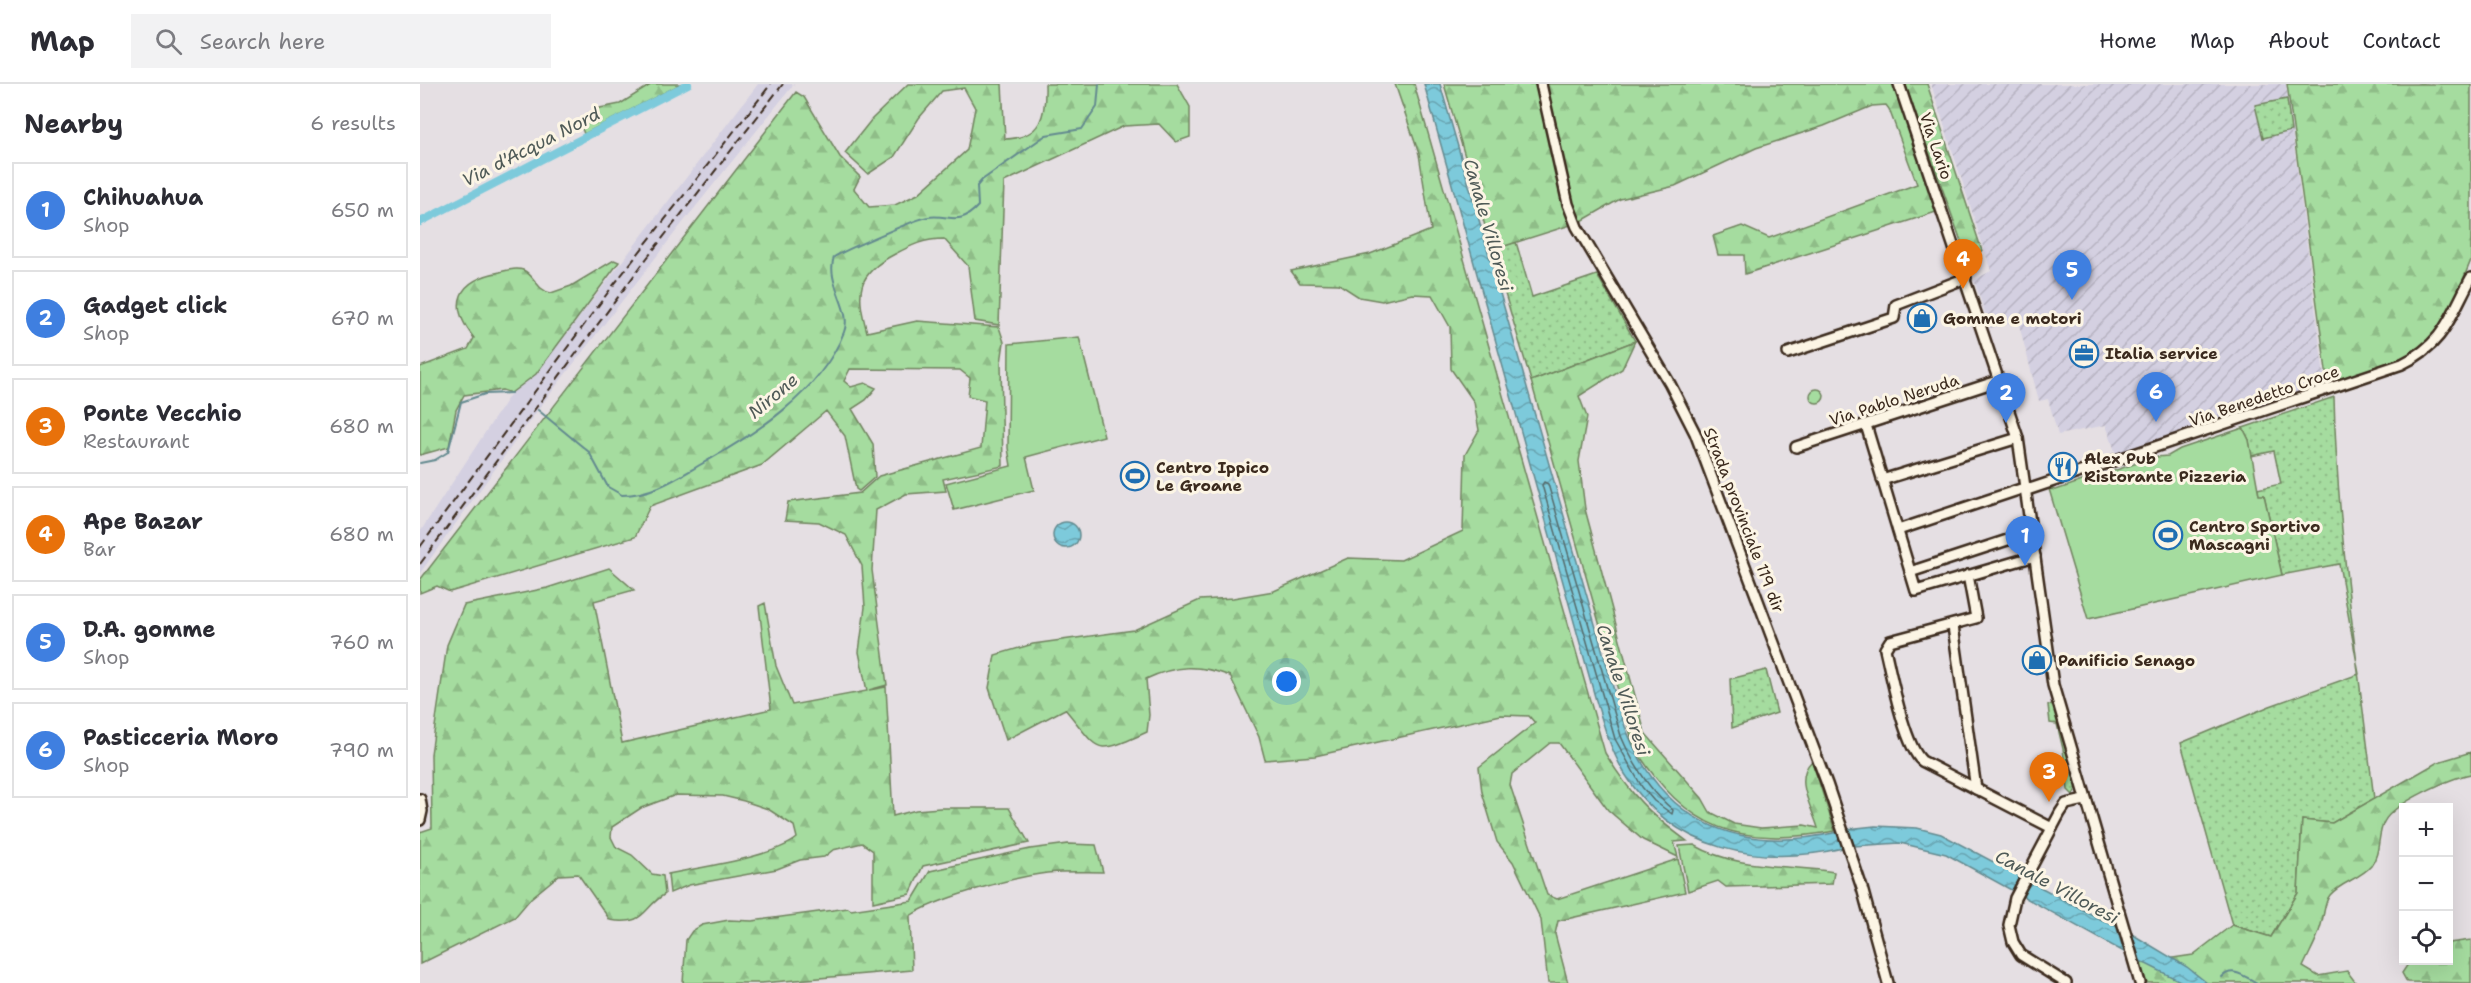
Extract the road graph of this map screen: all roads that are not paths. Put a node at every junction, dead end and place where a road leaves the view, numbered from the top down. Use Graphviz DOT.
graph roads {
  1 [pos="1541,84"];
  2 [pos="1899,84"];
  3 [pos="1966,278"];
  4 [pos="2471,278"];
  5 [pos="1788,353"];
  6 [pos="2001,380"];
  7 [pos="1866,425"];
  8 [pos="2018,438"];
  9 [pos="1796,447"];
  10 [pos="1882,480"];
  11 [pos="2027,489"];
  12 [pos="1898,530"];
  13 [pos="2032,532"];
  14 [pos="2036,556"];
  15 [pos="1910,572"];
  16 [pos="1968,575"];
  17 [pos="1953,626"];
  18 [pos="1976,789"];
  19 [pos="420,799"];
  20 [pos="2085,800"];
  21 [pos="420,820"];
  22 [pos="2052,828"];
  23 [pos="1888,983"];
  24 [pos="2066,983"];
  25 [pos="2139,983"];
  1 -- 23 [label="street, Strada provinciale 119 dir"];
  2 -- 3 [label="street, Via Lario"];
  3 -- 5 [label="street"];
  3 -- 6 [label="street, Via Lario"];
  4 -- 11 [label="street, Via Benedetto Croce"];
  6 -- 7 [label="street, Via Pablo Neruda"];
  6 -- 8 [label="street, Via Lario"];
  7 -- 9 [label="street, Via Pablo Neruda"];
  7 -- 10 [label="street"];
  8 -- 10 [label="street"];
  8 -- 11 [label="street, Via Lario"];
  10 -- 12 [label="street"];
  11 -- 12 [label="street, Via Benedetto Croce"];
  11 -- 13 [label="street, Via Lario"];
  12 -- 15 [label="street"];
  13 -- 14 [label="street, Via Lario"];
  13 -- 15 [label="street"];
  14 -- 16 [label="street"];
  14 -- 20 [label="street, Via Lario"];
  15 -- 16 [label="street"];
  16 -- 17 [label="street"];
  17 -- 18 [label="street"];
  17 -- 18 [label="street"];
  18 -- 22 [label="street"];
  19 -- 21 [label="street"];
  20 -- 22 [label="street"];
  20 -- 25 [label="street, Via Lario"];
  22 -- 24 [label="street"];
}
